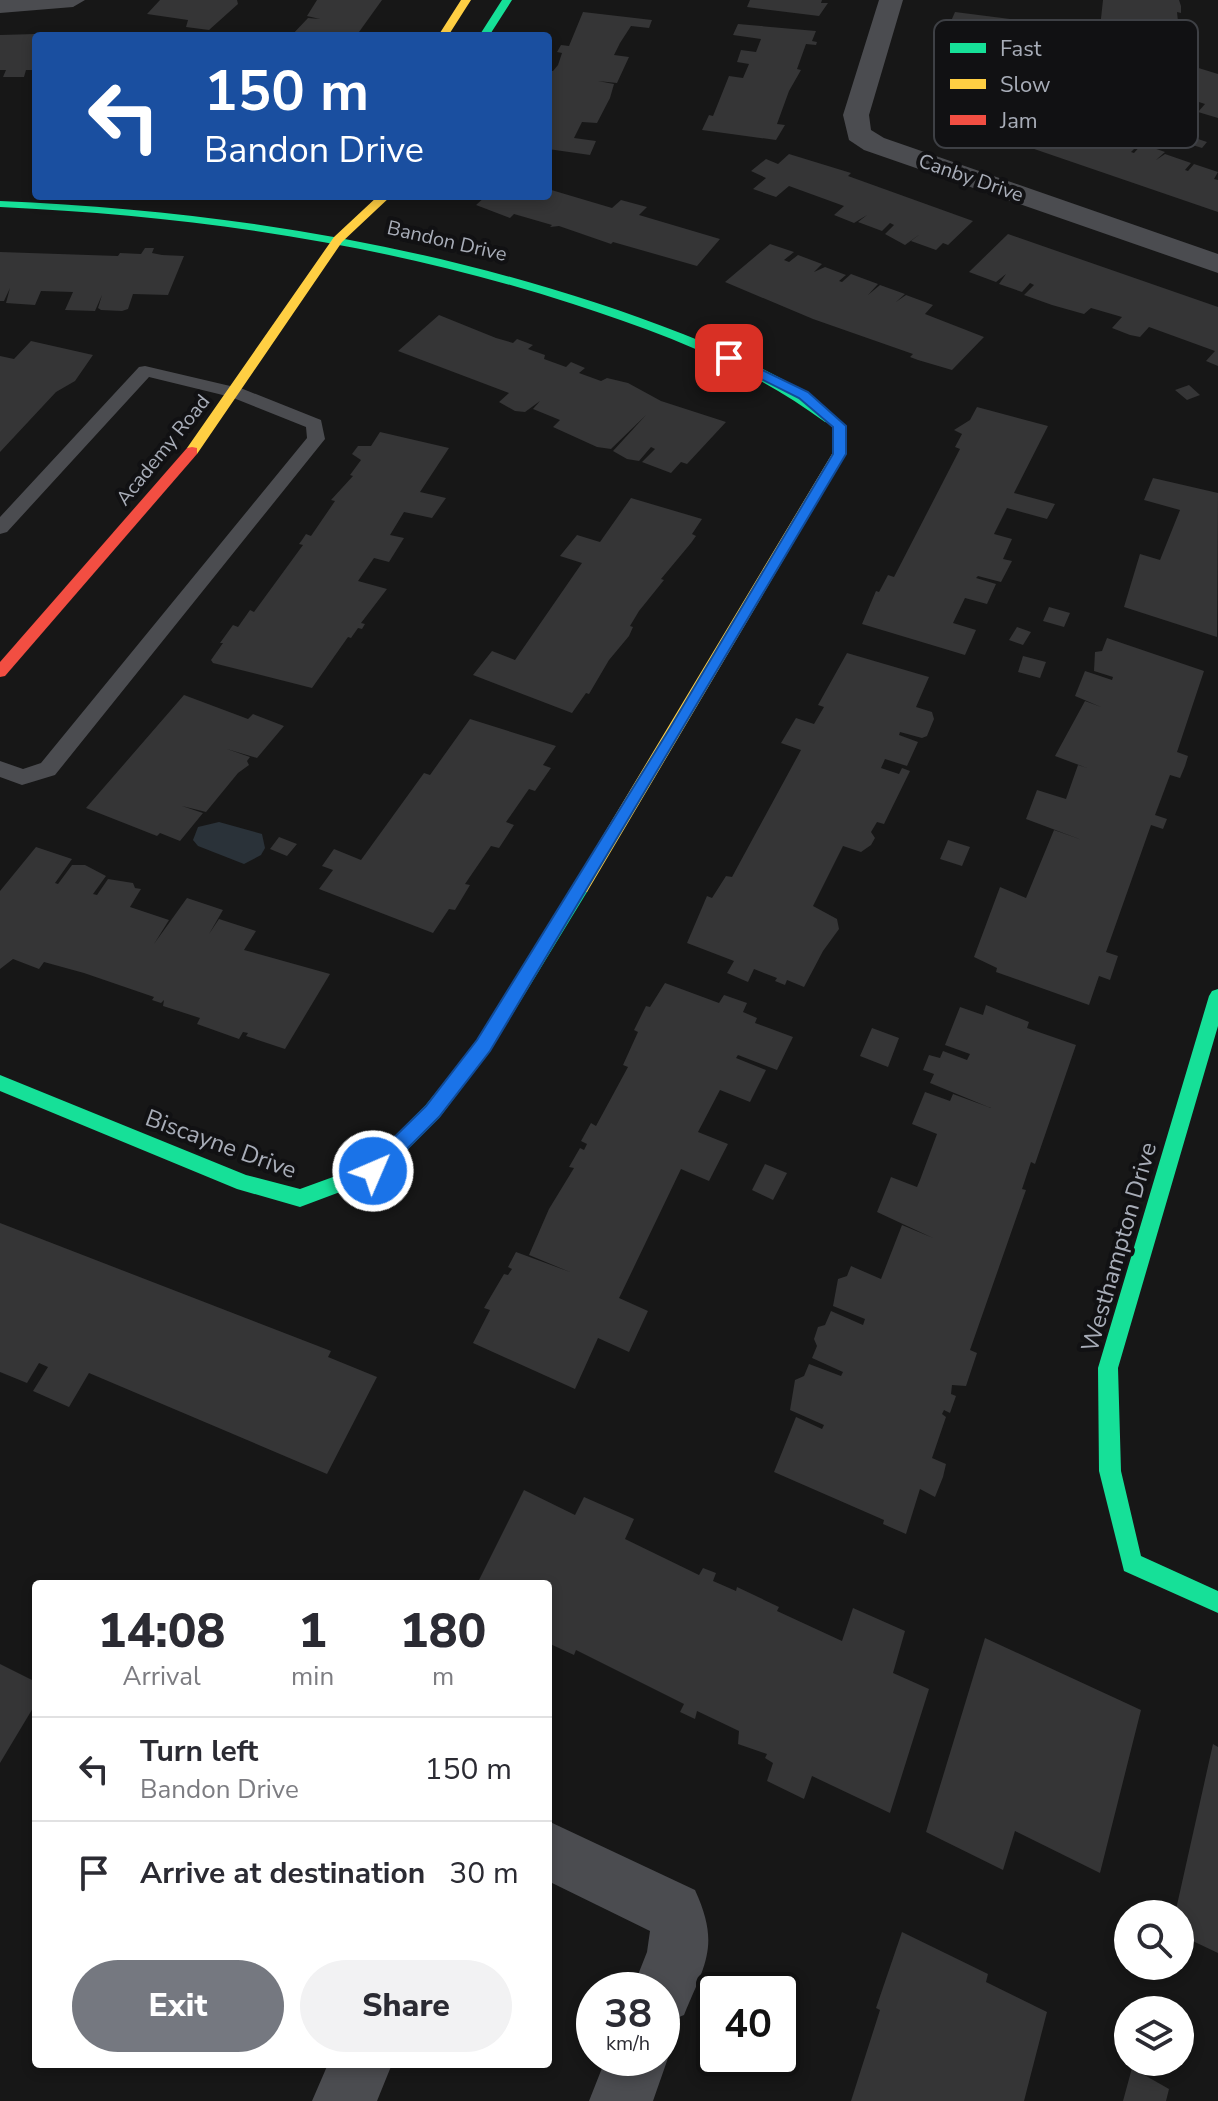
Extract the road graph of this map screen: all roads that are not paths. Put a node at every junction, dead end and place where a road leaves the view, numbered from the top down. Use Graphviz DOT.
graph roads {
  1 [pos="73,0"];
  2 [pos="466,0"];
  3 [pos="507,0"];
  4 [pos="891,0"];
  5 [pos="0,6"];
  6 [pos="446,32"];
  7 [pos="487,32"];
  8 [pos="381,200"];
  9 [pos="0,204"];
  10 [pos="342,211"];
  11 [pos="338,240"];
  12 [pos="1218,264"];
  13 [pos="237,393"];
  14 [pos="839,439"];
  15 [pos="0,528"];
  16 [pos="0,672"];
  17 [pos="0,769"];
  18 [pos="1218,996"];
  19 [pos="0,1083"];
  20 [pos="1218,1602"];
  21 [pos="552,1852"];
  22 [pos="670,1972"];
  23 [pos="359,2068"];
  24 [pos="630,2076"];
  25 [pos="344,2101"];
  26 [pos="621,2101"];
  1 -- 5 [label="street"];
  2 -- 6 [label="street"];
  3 -- 7 [label="street"];
  4 -- 12 [label="street, Canby Drive"];
  8 -- 11 [label="street, Academy Road"];
  9 -- 11 [label="street, Bandon Drive"];
  10 -- 11 [label="street, Academy Road"];
  11 -- 13 [label="street, Academy Road"];
  11 -- 14 [label="street, Bandon Drive"];
  13 -- 15 [label="lane"];
  13 -- 16 [label="street, Academy Road"];
  13 -- 17 [label="lane"];
  14 -- 19 [label="street, Biscayne Drive"];
  18 -- 20 [label="street, Westhampton Drive"];
  21 -- 22 [label="street"];
  23 -- 25 [label="street"];
  24 -- 26 [label="street"];
}
